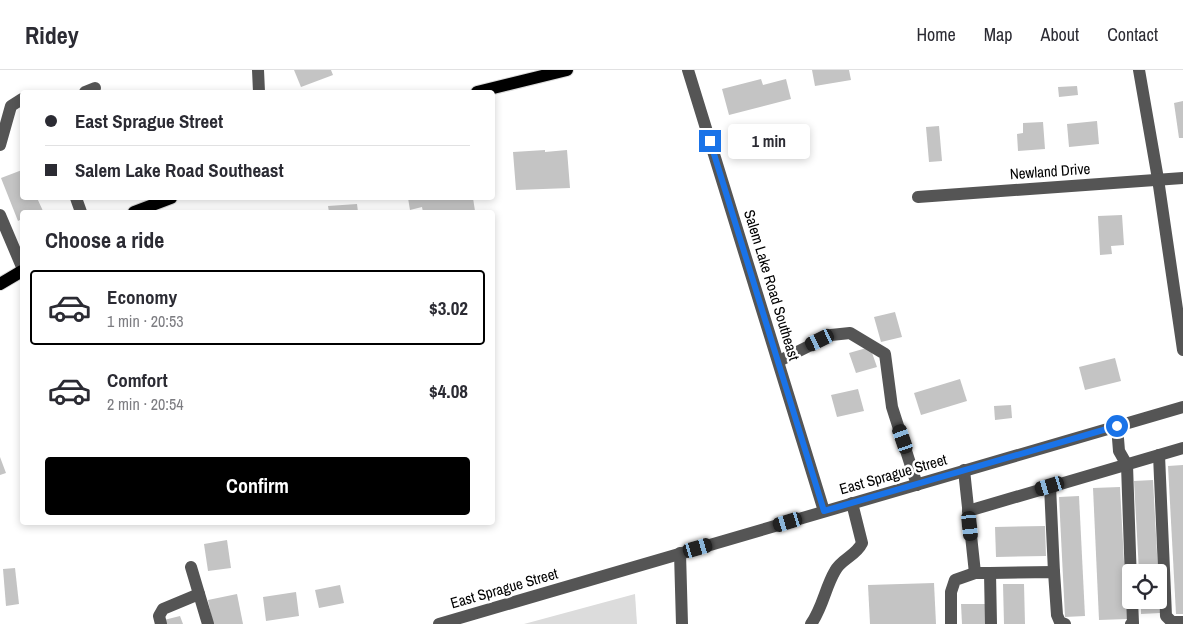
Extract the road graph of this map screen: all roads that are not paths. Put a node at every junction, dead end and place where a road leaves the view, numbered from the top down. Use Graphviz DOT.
graph roads {
  1 [pos="258,70"];
  2 [pos="567,70"];
  3 [pos="688,70"];
  4 [pos="1139,70"];
  5 [pos="259,90"];
  6 [pos="485,90"];
  7 [pos="20,100"];
  8 [pos="0,145"];
  9 [pos="1183,178"];
  10 [pos="1158,179"];
  11 [pos="918,197"];
  12 [pos="166,200"];
  13 [pos="139,210"];
  14 [pos="0,215"];
  15 [pos="20,264"];
  16 [pos="20,270"];
  17 [pos="0,284"];
  18 [pos="1183,350"];
  19 [pos="779,362"];
  20 [pos="1183,407"];
  21 [pos="1117,426"];
  22 [pos="1183,448"];
  23 [pos="1159,455"];
  24 [pos="1127,465"];
  25 [pos="964,470"];
  26 [pos="917,485"];
  27 [pos="1050,486"];
  28 [pos="852,503"];
  29 [pos="968,510"];
  30 [pos="824,511"];
  31 [pos="680,554"];
  32 [pos="1130,564"];
  33 [pos="191,567"];
  34 [pos="1054,572"];
  35 [pos="975,573"];
  36 [pos="990,573"];
  37 [pos="199,594"];
  38 [pos="1132,609"];
  39 [pos="1183,622"];
  40 [pos="161,624"];
  41 [pos="208,624"];
  42 [pos="438,624"];
  43 [pos="682,624"];
  44 [pos="811,624"];
  45 [pos="951,624"];
  46 [pos="991,624"];
  47 [pos="1065,624"];
  48 [pos="1131,624"];
  1 -- 5 [label="street"];
  2 -- 6 [label="main road"];
  3 -- 19 [label="street, Salem Lake Road Southeast"];
  4 -- 10 [label="street"];
  7 -- 8 [label="street"];
  9 -- 10 [label="street, Newland Drive"];
  10 -- 11 [label="street, Newland Drive"];
  10 -- 18 [label="street"];
  12 -- 13 [label="main road"];
  14 -- 15 [label="street"];
  16 -- 17 [label="main road"];
  19 -- 26 [label="street"];
  19 -- 30 [label="street, Salem Lake Road Southeast"];
  20 -- 21 [label="street, East Sprague Street"];
  21 -- 24 [label="street"];
  21 -- 25 [label="street, East Sprague Street"];
  22 -- 23 [label="street"];
  23 -- 24 [label="street"];
  23 -- 39 [label="street"];
  24 -- 27 [label="street"];
  24 -- 32 [label="street"];
  25 -- 26 [label="street, East Sprague Street"];
  25 -- 29 [label="street"];
  26 -- 28 [label="street, East Sprague Street"];
  27 -- 29 [label="street"];
  27 -- 34 [label="street"];
  28 -- 30 [label="street, East Sprague Street"];
  28 -- 44 [label="street"];
  29 -- 35 [label="street"];
  30 -- 31 [label="street, East Sprague Street"];
  31 -- 42 [label="street, East Sprague Street"];
  31 -- 43 [label="street"];
  33 -- 37 [label="street"];
  34 -- 36 [label="street"];
  34 -- 47 [label="street"];
  35 -- 36 [label="street"];
  35 -- 45 [label="street"];
  36 -- 46 [label="street"];
  37 -- 40 [label="street"];
  37 -- 41 [label="street"];
  38 -- 48 [label="street"];
}
